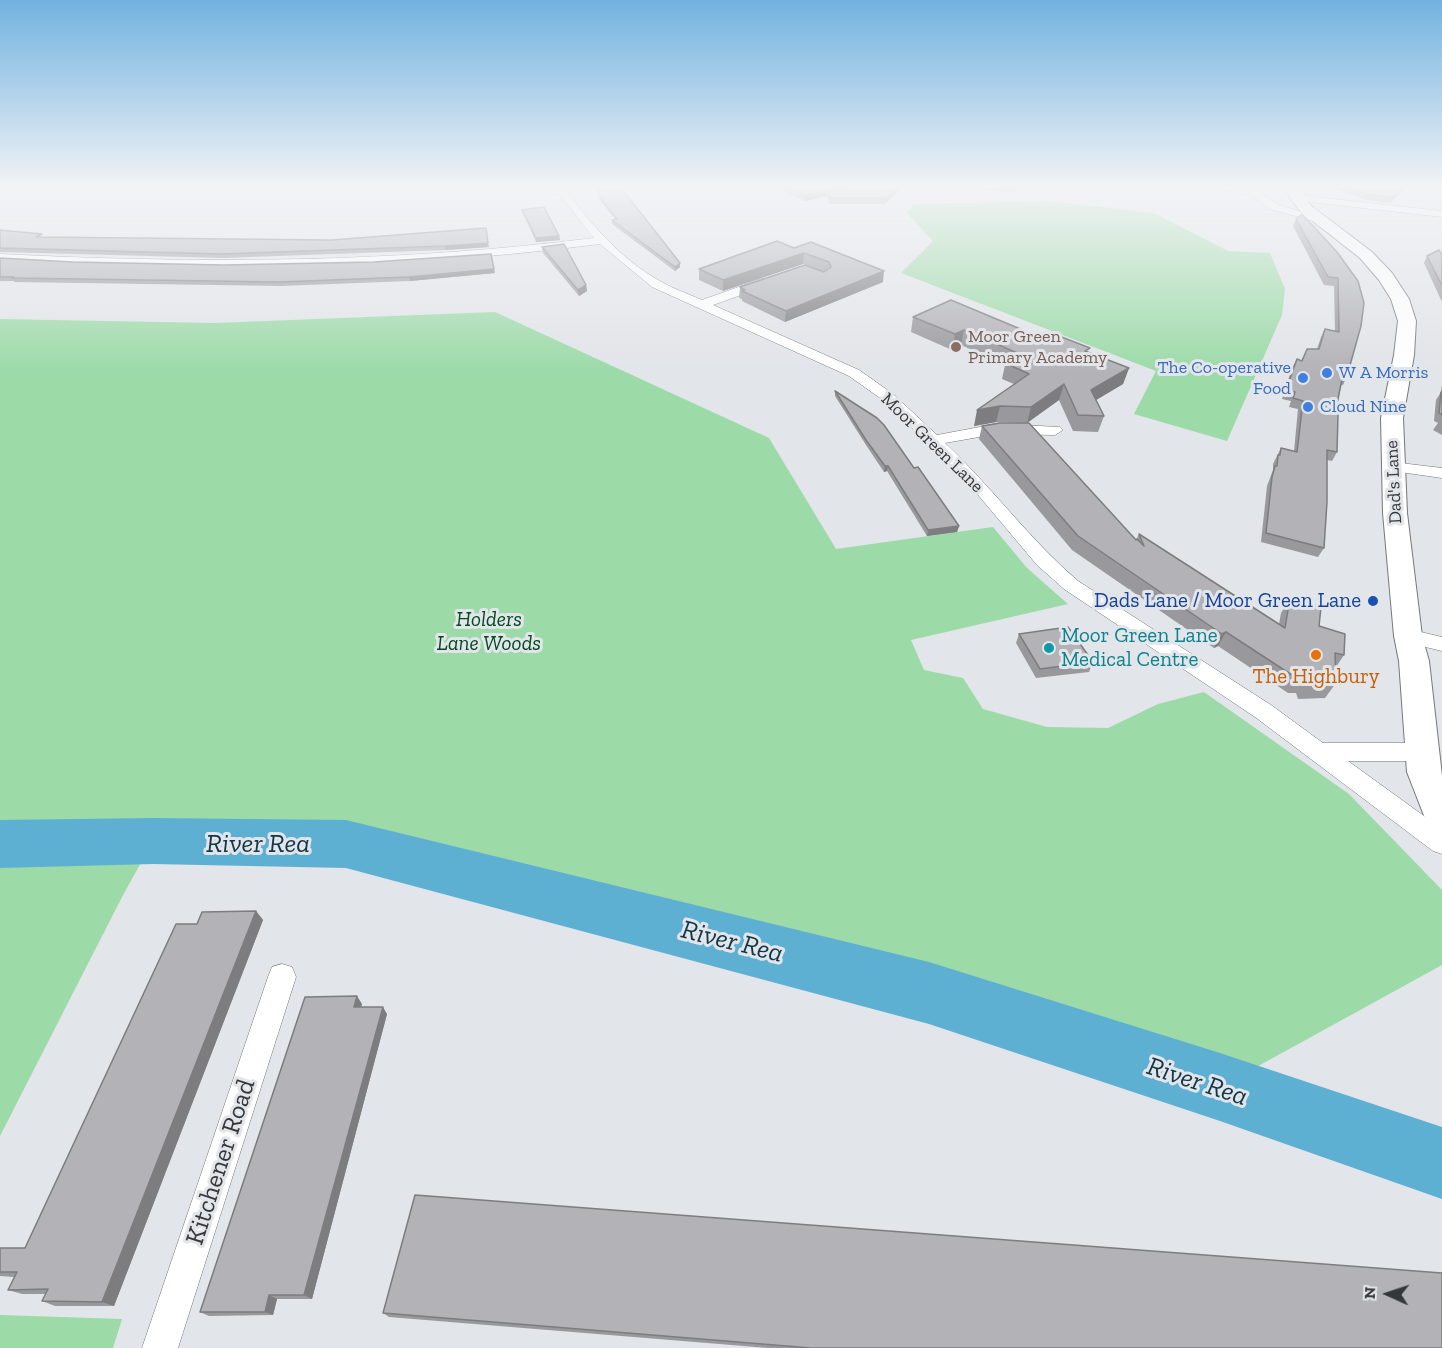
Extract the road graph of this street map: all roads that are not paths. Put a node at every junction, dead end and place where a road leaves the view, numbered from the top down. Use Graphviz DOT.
graph roads {
  1 [pos="531,248"];
  2 [pos="608,248"];
  3 [pos="1356,248"];
  4 [pos="0,257"];
  5 [pos="773,280"];
  6 [pos="701,305"];
  7 [pos="1055,430"];
  8 [pos="934,440"];
  9 [pos="1392,466"];
  10 [pos="1442,473"];
  11 [pos="1408,636"];
  12 [pos="1442,644"];
  13 [pos="1320,752"];
  14 [pos="1423,752"];
  15 [pos="1442,821"];
  16 [pos="1442,843"];
  17 [pos="282,977"];
  18 [pos="160,1348"];
  1 -- 4 [label="street"];
  2 -- 6 [label="street, Moor Green Lane"];
  3 -- 9 [label="street, Dad's Lane"];
  5 -- 6 [label="street"];
  6 -- 8 [label="street, Moor Green Lane"];
  7 -- 8 [label="street"];
  8 -- 13 [label="street, Moor Green Lane"];
  9 -- 10 [label="street"];
  9 -- 11 [label="street, Dad's Lane"];
  11 -- 12 [label="street"];
  11 -- 14 [label="street, Dad's Lane"];
  13 -- 14 [label="street"];
  13 -- 16 [label="street, Moor Green Lane"];
  14 -- 15 [label="street, Dad's Lane"];
  17 -- 18 [label="street, Kitchener Road"];
}
